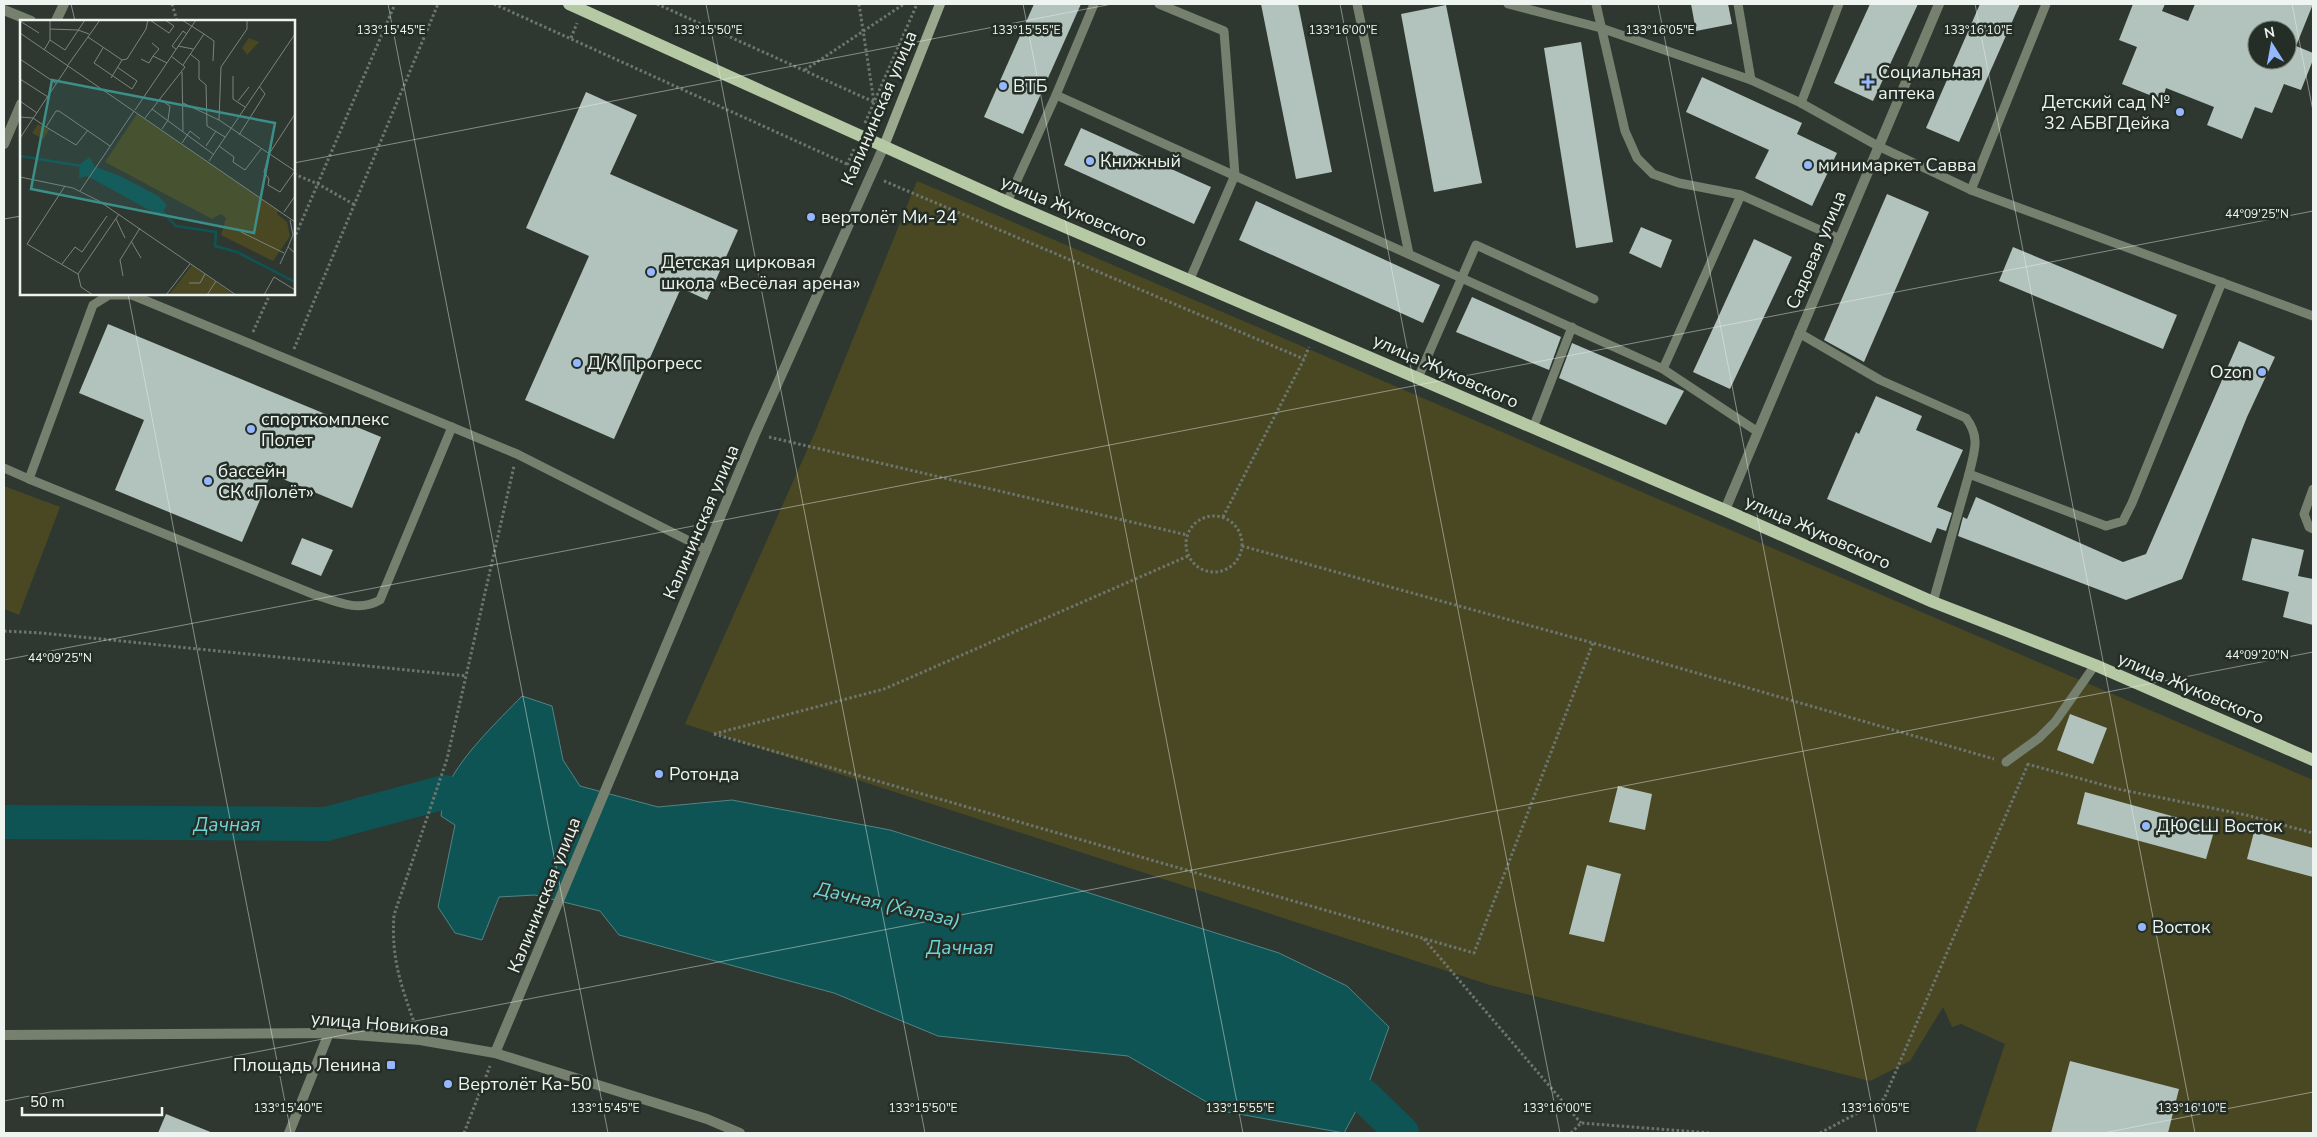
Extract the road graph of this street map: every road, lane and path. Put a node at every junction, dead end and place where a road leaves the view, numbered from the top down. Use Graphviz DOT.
graph roads {
  1 [pos="64,4"];
  2 [pos="172,4"];
  3 [pos="395,4"];
  4 [pos="438,4"];
  5 [pos="494,4"];
  6 [pos="569,4"];
  7 [pos="658,4"];
  8 [pos="859,4"];
  9 [pos="904,4"];
  10 [pos="917,4"];
  11 [pos="940,4"];
  12 [pos="1094,4"];
  13 [pos="1159,4"];
  14 [pos="1357,4"];
  15 [pos="1508,4"];
  16 [pos="1596,4"];
  17 [pos="1738,4"];
  18 [pos="1839,4"];
  19 [pos="1939,4"];
  20 [pos="2046,4"];
  21 [pos="4,10"];
  22 [pos="29,20"];
  23 [pos="56,20"];
  24 [pos="177,20"];
  25 [pos="1601,28"];
  26 [pos="864,31"];
  27 [pos="804,70"];
  28 [pos="1751,80"];
  29 [pos="1056,95"];
  30 [pos="874,102"];
  31 [pos="1801,103"];
  32 [pos="20,106"];
  33 [pos="897,113"];
  34 [pos="860,135"];
  35 [pos="4,144"];
  36 [pos="884,146"];
  37 [pos="1878,146"];
  38 [pos="847,165"];
  39 [pos="295,174"];
  40 [pos="870,175"];
  41 [pos="1235,175"];
  42 [pos="318,184"];
  43 [pos="1971,190"];
  44 [pos="1741,195"];
  45 [pos="1007,202"];
  46 [pos="355,205"];
  47 [pos="295,237"];
  48 [pos="1838,238"];
  49 [pos="1409,254"];
  50 [pos="1463,278"];
  51 [pos="1190,279"];
  52 [pos="2222,282"];
  53 [pos="270,295"];
  54 [pos="1594,299"];
  55 [pos="2313,316"];
  56 [pos="1572,327"];
  57 [pos="1314,332"];
  58 [pos="1799,333"];
  59 [pos="249,342"];
  60 [pos="290,359"];
  61 [pos="1304,359"];
  62 [pos="1663,368"];
  63 [pos="1418,378"];
  64 [pos="452,428"];
  65 [pos="1533,428"];
  66 [pos="1758,432"];
  67 [pos="756,434"];
  68 [pos="517,454"];
  69 [pos="4,468"];
  70 [pos="1969,474"];
  71 [pos="29,479"];
  72 [pos="2313,489"];
  73 [pos="1725,510"];
  74 [pos="1222,517"];
  75 [pos="2313,529"];
  76 [pos="1187,535"];
  77 [pos="1242,546"];
  78 [pos="707,550"];
  79 [pos="1188,556"];
  80 [pos="1933,602"];
  81 [pos="4,631"];
  82 [pos="1593,643"];
  83 [pos="2095,665"];
  84 [pos="466,676"];
  85 [pos="2313,760"];
  86 [pos="2006,762"];
  87 [pos="2028,764"];
  88 [pos="2313,833"];
  89 [pos="1424,939"];
  90 [pos="329,1033"];
  91 [pos="4,1035"];
  92 [pos="420,1040"];
  93 [pos="495,1053"];
  94 [pos="1581,1123"];
  95 [pos="289,1133"];
  96 [pos="464,1133"];
  97 [pos="740,1133"];
  98 [pos="1571,1133"];
  99 [pos="1710,1133"];
  100 [pos="1820,1133"];
  1 -- 23 [label="street"];
  2 -- 24 [label="path"];
  3 -- 42 [label="path"];
  4 -- 46 [label="path"];
  5 -- 38 [label="path"];
  6 -- 34 [label="main road, улица Жуковского"];
  7 -- 27 [label="path"];
  8 -- 26 [label="path"];
  9 -- 26 [label="path"];
  10 -- 30 [label="path"];
  11 -- 33 [label="main road, Калининская улица"];
  12 -- 29 [label="lane"];
  13 -- 41 [label="lane"];
  14 -- 49 [label="lane"];
  15 -- 25 [label="lane"];
  16 -- 25 [label="lane"];
  17 -- 28 [label="lane"];
  18 -- 31 [label="lane"];
  19 -- 37 [label="street, Садовая улица"];
  20 -- 43 [label="lane"];
  21 -- 22 [label="street"];
  25 -- 28 [label="lane"];
  25 -- 44 [label="lane"];
  26 -- 27 [label="path"];
  26 -- 30 [label="path"];
  27 -- 30 [label="path"];
  28 -- 31 [label="lane"];
  29 -- 41 [label="lane"];
  29 -- 45 [label="lane"];
  30 -- 33 [label="path"];
  30 -- 34 [label="path"];
  31 -- 37 [label="lane"];
  32 -- 35 [label="street"];
  33 -- 36 [label="main road, Калининская улица"];
  34 -- 36 [label="main road, улица Жуковского"];
  34 -- 38 [label="path"];
  36 -- 40 [label="street, Калининская улица"];
  36 -- 45 [label="main road, улица Жуковского"];
  37 -- 43 [label="lane"];
  37 -- 48 [label="street, Садовая улица"];
  38 -- 40 [label="path"];
  39 -- 42 [label="path"];
  40 -- 61 [label="path"];
  40 -- 67 [label="street, Калининская улица"];
  41 -- 49 [label="lane"];
  41 -- 51 [label="lane"];
  42 -- 46 [label="path"];
  42 -- 47 [label="path"];
  43 -- 52 [label="lane"];
  44 -- 48 [label="lane"];
  44 -- 62 [label="lane"];
  45 -- 51 [label="main road, улица Жуковского"];
  46 -- 60 [label="path"];
  48 -- 58 [label="street, Садовая улица"];
  49 -- 50 [label="lane"];
  50 -- 54 [label="lane"];
  50 -- 56 [label="lane"];
  50 -- 63 [label="lane"];
  51 -- 57 [label="main road, улица Жуковского"];
  52 -- 55 [label="lane"];
  52 -- 70 [label="lane"];
  53 -- 59 [label="path"];
  56 -- 62 [label="lane"];
  56 -- 65 [label="lane"];
  57 -- 61 [label="path"];
  57 -- 63 [label="main road, улица Жуковского"];
  58 -- 66 [label="street, Садовая улица"];
  58 -- 70 [label="lane"];
  59 -- 60 [label="lane"];
  59 -- 71 [label="lane"];
  60 -- 64 [label="lane"];
  61 -- 74 [label="path"];
  62 -- 66 [label="lane"];
  63 -- 65 [label="main road, улица Жуковского"];
  64 -- 68 [label="lane"];
  64 -- 71 [label="lane"];
  65 -- 73 [label="main road, улица Жуковского"];
  66 -- 73 [label="street, Садовая улица"];
  67 -- 76 [label="path"];
  67 -- 78 [label="street, Калининская улица"];
  68 -- 78 [label="lane"];
  68 -- 84 [label="path"];
  69 -- 71 [label="lane"];
  70 -- 80 [label="lane"];
  72 -- 75 [label="lane"];
  73 -- 80 [label="main road, улица Жуковского"];
  74 -- 76 [label="path"];
  74 -- 77 [label="path"];
  76 -- 79 [label="path"];
  77 -- 79 [label="path"];
  77 -- 82 [label="path"];
  78 -- 93 [label="street, Калининская улица"];
  79 -- 89 [label="path"];
  80 -- 83 [label="main road, улица Жуковского"];
  81 -- 84 [label="path"];
  82 -- 86 [label="path"];
  82 -- 89 [label="path"];
  83 -- 85 [label="main road, улица Жуковского"];
  83 -- 86 [label="lane"];
  84 -- 92 [label="path"];
  86 -- 87 [label="path"];
  87 -- 88 [label="path"];
  87 -- 100 [label="path"];
  89 -- 94 [label="path"];
  90 -- 91 [label="street, улица Новикова"];
  90 -- 92 [label="street, улица Новикова"];
  90 -- 95 [label="street"];
  92 -- 93 [label="street, улица Новикова"];
  93 -- 96 [label="path"];
  93 -- 97 [label="street, улица Новикова"];
  94 -- 98 [label="path"];
  94 -- 99 [label="path"];
}
